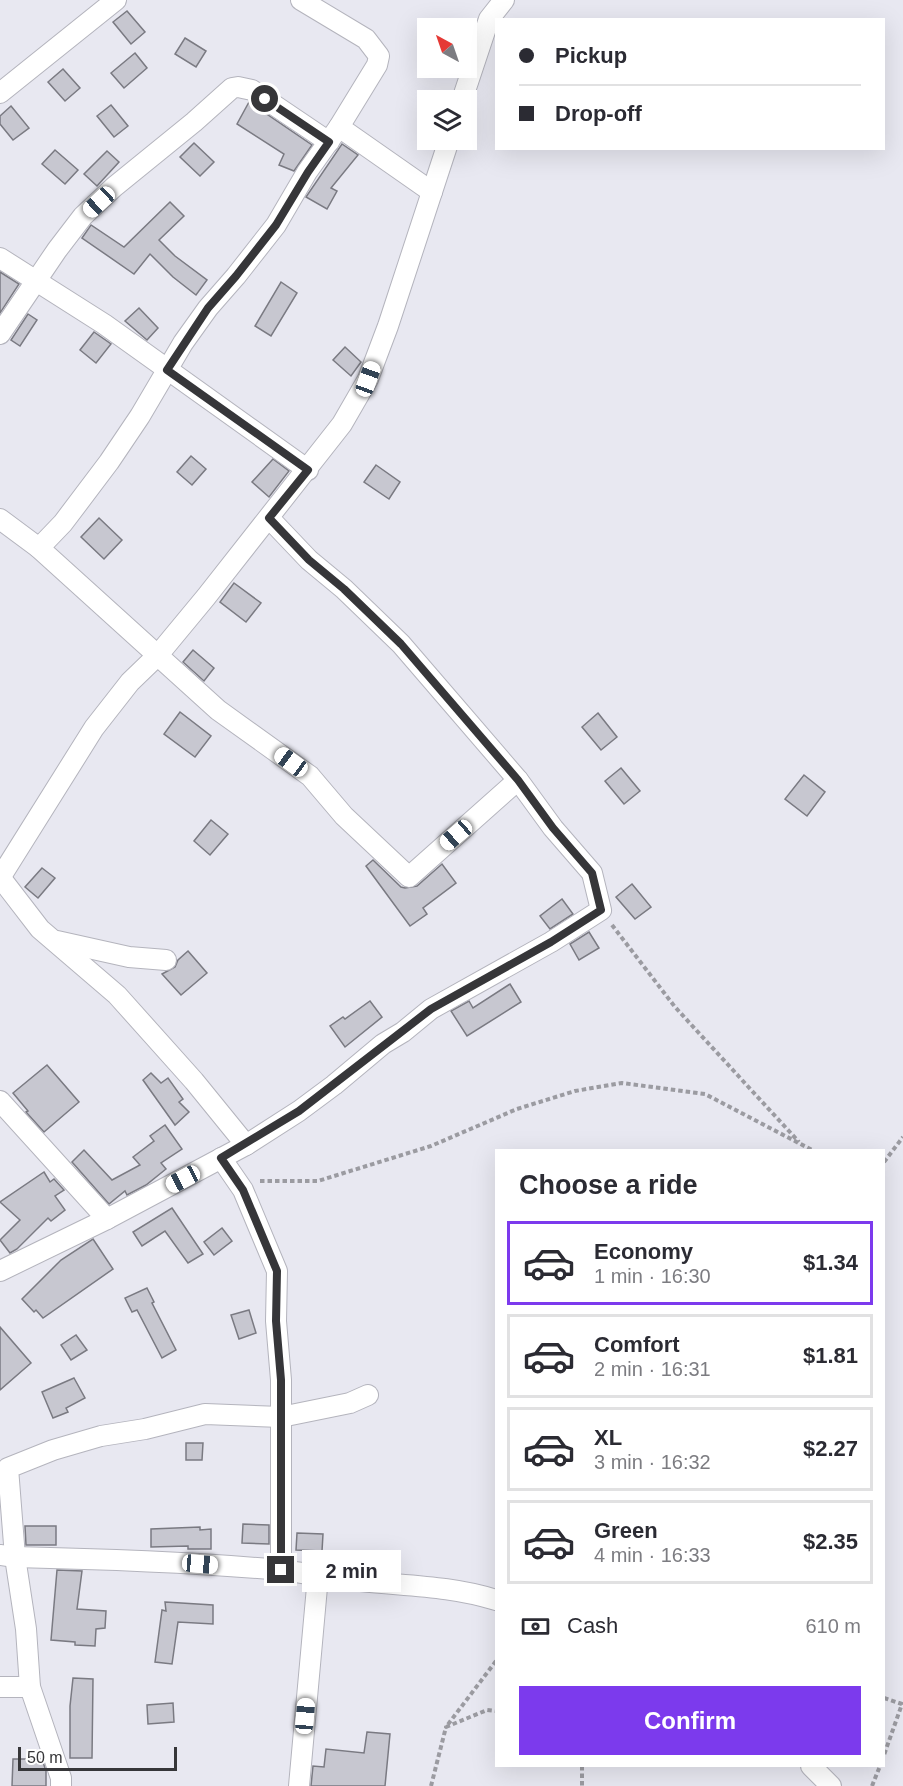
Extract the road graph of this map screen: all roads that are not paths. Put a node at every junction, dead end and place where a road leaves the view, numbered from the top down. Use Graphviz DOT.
graph roads {
  1 [pos="116,0"];
  2 [pos="301,0"];
  3 [pos="504,0"];
  4 [pos="465,90"];
  5 [pos="0,93"];
  6 [pos="334,135"];
  7 [pos="446,150"];
  8 [pos="432,192"];
  9 [pos="0,258"];
  10 [pos="35,281"];
  11 [pos="0,334"];
  12 [pos="167,370"];
  13 [pos="308,470"];
  14 [pos="269,518"];
  15 [pos="0,519"];
  16 [pos="39,548"];
  17 [pos="158,655"];
  18 [pos="518,780"];
  19 [pos="0,878"];
  20 [pos="52,940"];
  21 [pos="166,960"];
  22 [pos="0,1101"];
  23 [pos="246,1145"];
  24 [pos="221,1158"];
  25 [pos="107,1219"];
  26 [pos="0,1271"];
  27 [pos="369,1395"];
  28 [pos="281,1417"];
  29 [pos="7,1556"];
  30 [pos="281,1570"];
  31 [pos="318,1575"];
  32 [pos="495,1600"];
  33 [pos="0,1687"];
  34 [pos="30,1687"];
  35 [pos="812,1767"];
  36 [pos="61,1786"];
  37 [pos="298,1786"];
  38 [pos="831,1786"];
  1 -- 5 [label="street"];
  2 -- 6 [label="street"];
  3 -- 4 [label="street"];
  6 -- 8 [label="street"];
  6 -- 10 [label="street"];
  6 -- 12 [label="street"];
  7 -- 8 [label="street"];
  8 -- 13 [label="street"];
  9 -- 10 [label="street"];
  10 -- 11 [label="street"];
  10 -- 12 [label="street"];
  12 -- 13 [label="street"];
  12 -- 16 [label="street"];
  13 -- 14 [label="street"];
  14 -- 17 [label="street"];
  14 -- 18 [label="street"];
  15 -- 16 [label="street"];
  16 -- 17 [label="street"];
  17 -- 18 [label="street"];
  17 -- 19 [label="street"];
  18 -- 23 [label="street"];
  19 -- 20 [label="street"];
  20 -- 21 [label="street"];
  20 -- 23 [label="street"];
  22 -- 25 [label="street"];
  23 -- 24 [label="street"];
  24 -- 25 [label="street"];
  24 -- 28 [label="street"];
  25 -- 26 [label="street"];
  27 -- 28 [label="street"];
  28 -- 29 [label="street"];
  28 -- 30 [label="street"];
  29 -- 30 [label="street"];
  29 -- 34 [label="street"];
  30 -- 31 [label="street"];
  31 -- 32 [label="street"];
  31 -- 37 [label="street"];
  33 -- 34 [label="street"];
  34 -- 36 [label="street"];
  35 -- 38 [label="street"];
}
